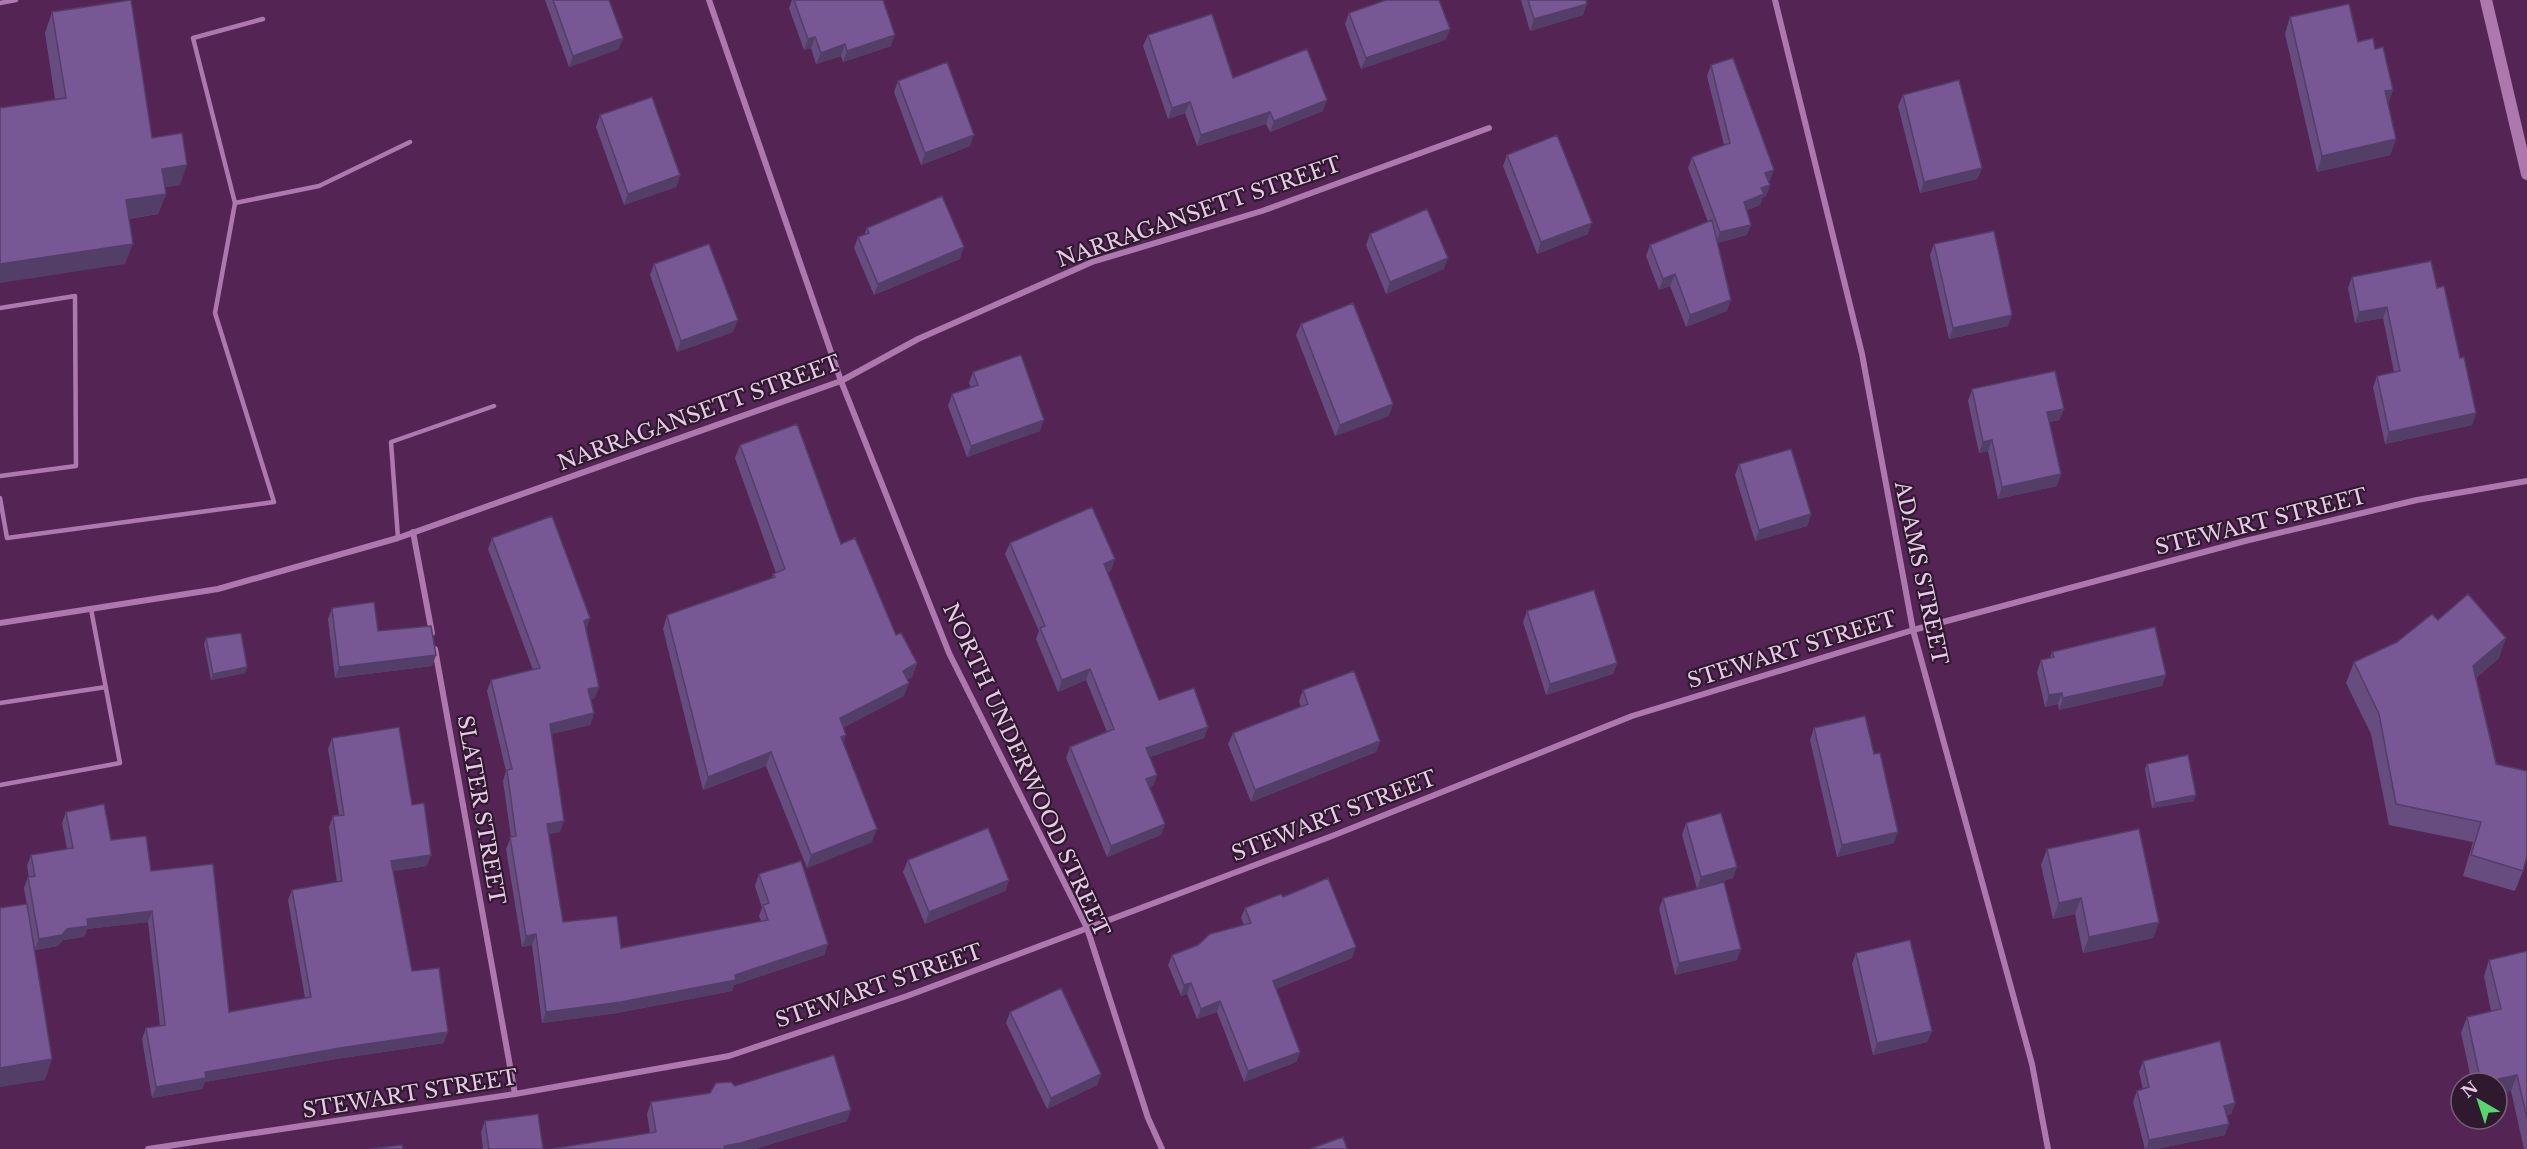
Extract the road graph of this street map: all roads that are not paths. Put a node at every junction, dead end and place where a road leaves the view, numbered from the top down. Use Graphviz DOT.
graph roads {
  1 [pos="15,0"];
  2 [pos="709,0"];
  3 [pos="1776,0"];
  4 [pos="2486,0"];
  5 [pos="0,3"];
  6 [pos="263,19"];
  7 [pos="1489,128"];
  8 [pos="410,142"];
  9 [pos="2527,174"];
  10 [pos="234,203"];
  11 [pos="0,308"];
  12 [pos="841,381"];
  13 [pos="494,406"];
  14 [pos="0,476"];
  15 [pos="2527,481"];
  16 [pos="0,498"];
  17 [pos="413,532"];
  18 [pos="398,538"];
  19 [pos="91,609"];
  20 [pos="0,623"];
  21 [pos="1913,630"];
  22 [pos="106,687"];
  23 [pos="0,703"];
  24 [pos="0,785"];
  25 [pos="1087,928"];
  26 [pos="515,1094"];
  27 [pos="147,1149"];
  28 [pos="1162,1149"];
  29 [pos="2048,1149"];
  1 -- 5 [label="lane"];
  2 -- 12 [label="street, NORTH UNDERWOOD STREET"];
  3 -- 21 [label="street, ADAMS STREET"];
  4 -- 9 [label="street"];
  6 -- 10 [label="lane"];
  7 -- 12 [label="street, NARRAGANSETT STREET"];
  8 -- 10 [label="lane"];
  10 -- 16 [label="lane"];
  11 -- 14 [label="lane"];
  12 -- 17 [label="street, NARRAGANSETT STREET"];
  12 -- 25 [label="street, NORTH UNDERWOOD STREET"];
  13 -- 18 [label="lane"];
  15 -- 21 [label="street, STEWART STREET"];
  17 -- 18 [label="street, NARRAGANSETT STREET"];
  17 -- 26 [label="street, SLATER STREET"];
  18 -- 19 [label="street, NARRAGANSETT STREET"];
  19 -- 20 [label="street, NARRAGANSETT STREET"];
  19 -- 22 [label="lane"];
  21 -- 25 [label="street, STEWART STREET"];
  21 -- 29 [label="street, ADAMS STREET"];
  22 -- 23 [label="lane"];
  22 -- 24 [label="lane"];
  25 -- 26 [label="street, STEWART STREET"];
  25 -- 28 [label="street, NORTH UNDERWOOD STREET"];
  26 -- 27 [label="street, STEWART STREET"];
}
